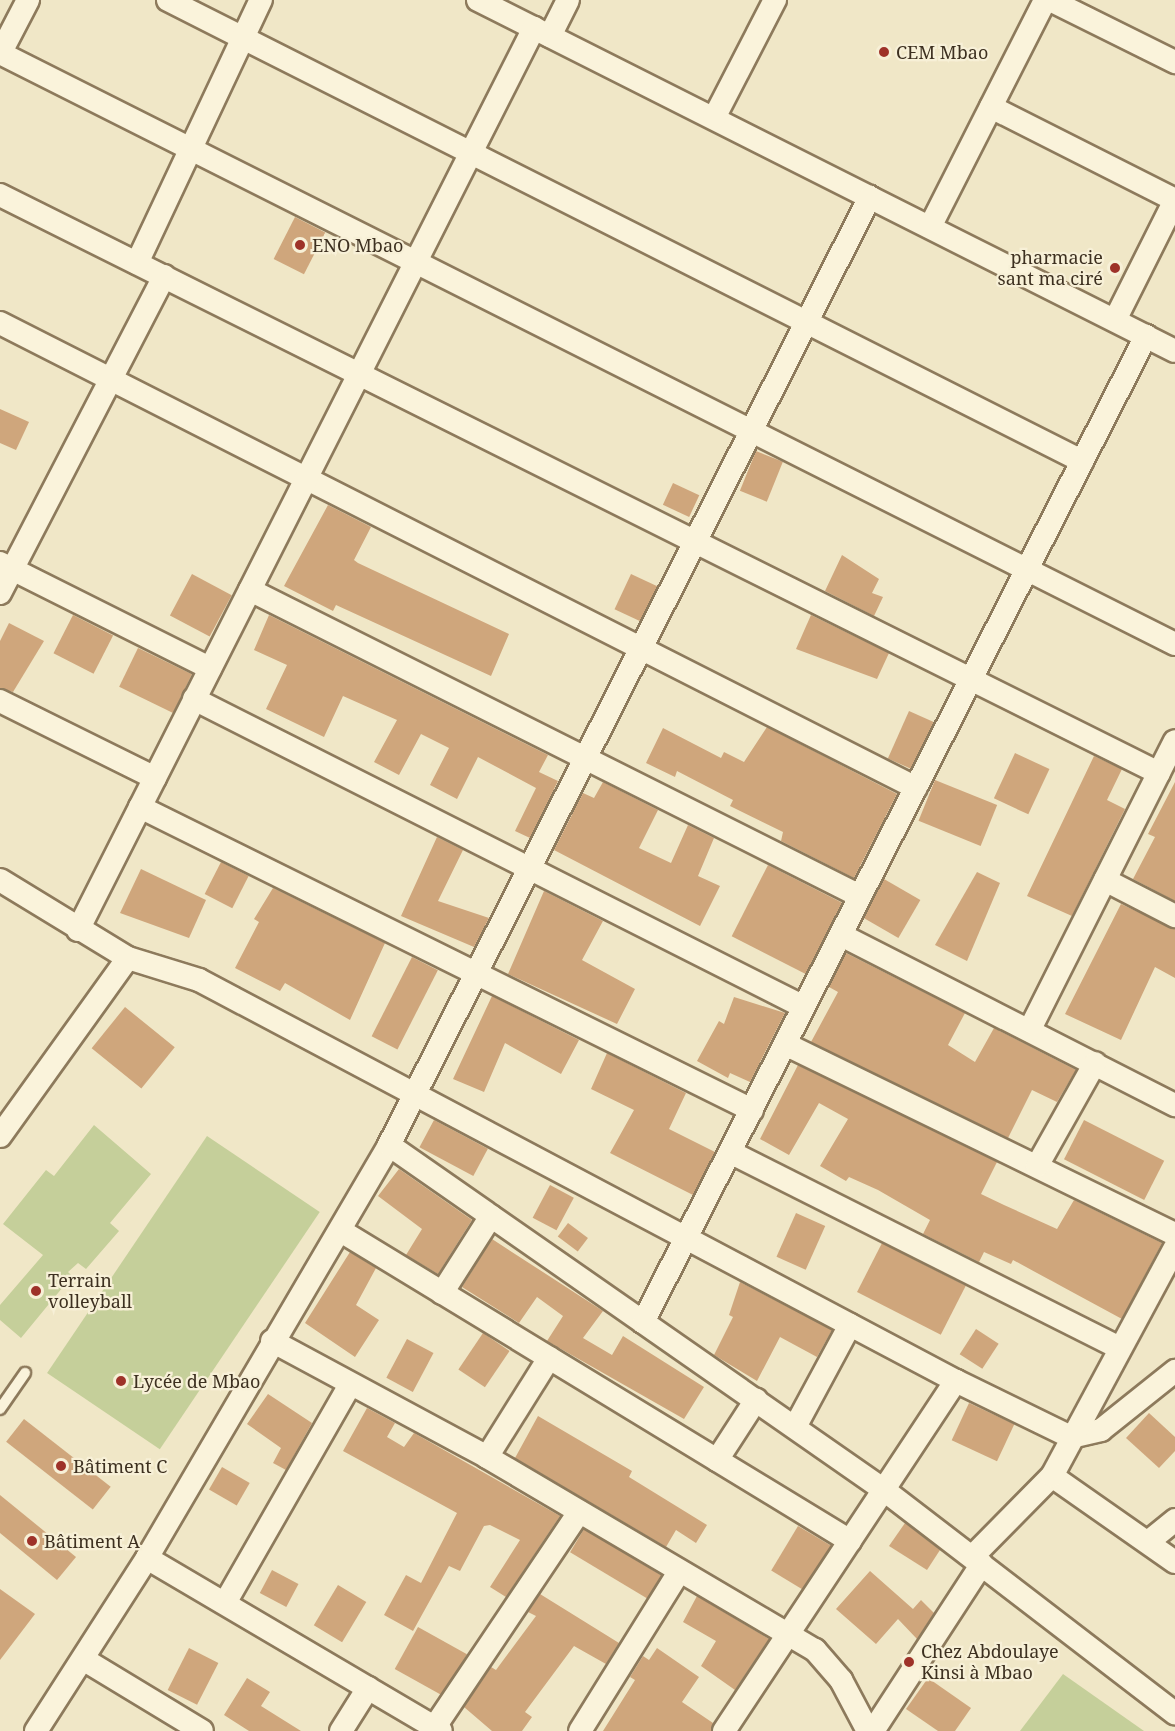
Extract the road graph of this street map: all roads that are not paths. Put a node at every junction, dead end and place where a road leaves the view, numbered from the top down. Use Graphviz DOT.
graph roads {
  1 [pos="28,0"];
  2 [pos="168,0"];
  3 [pos="261,0"];
  4 [pos="478,0"];
  5 [pos="568,0"];
  6 [pos="775,0"];
  7 [pos="1044,0"];
  8 [pos="1050,0"];
  9 [pos="542,32"];
  10 [pos="243,38"];
  11 [pos="0,54"];
  12 [pos="1175,62"];
  13 [pos="991,107"];
  14 [pos="714,118"];
  15 [pos="191,149"];
  16 [pos="471,153"];
  17 [pos="0,195"];
  18 [pos="870,197"];
  19 [pos="1175,200"];
  20 [pos="930,228"];
  21 [pos="416,262"];
  22 [pos="137,263"];
  23 [pos="164,276"];
  24 [pos="1115,320"];
  25 [pos="807,322"];
  26 [pos="0,323"];
  27 [pos="1146,336"];
  28 [pos="1175,351"];
  29 [pos="359,374"];
  30 [pos="110,380"];
  31 [pos="752,431"];
  32 [pos="1082,461"];
  33 [pos="306,479"];
  34 [pos="695,542"];
  35 [pos="6,567"];
  36 [pos="1027,569"];
  37 [pos="250,590"];
  38 [pos="0,593"];
  39 [pos="1175,644"];
  40 [pos="641,649"];
  41 [pos="210,668"];
  42 [pos="971,680"];
  43 [pos="194,699"];
  44 [pos="0,701"];
  45 [pos="1175,741"];
  46 [pos="586,758"];
  47 [pos="1159,773"];
  48 [pos="154,778"];
  49 [pos="916,788"];
  50 [pos="140,807"];
  51 [pos="530,869"];
  52 [pos="0,880"];
  53 [pos="1105,880"];
  54 [pos="860,896"];
  55 [pos="1175,916"];
  56 [pos="78,930"];
  57 [pos="841,935"];
  58 [pos="128,958"];
  59 [pos="477,972"];
  60 [pos="804,1007"];
  61 [pos="1030,1029"];
  62 [pos="786,1044"];
  63 [pos="1095,1063"];
  64 [pos="414,1096"];
  65 [pos="1175,1105"];
  66 [pos="752,1110"];
  67 [pos="0,1136"];
  68 [pos="389,1145"];
  69 [pos="730,1152"];
  70 [pos="1037,1166"];
  71 [pos="491,1216"];
  72 [pos="340,1231"];
  73 [pos="1175,1233"];
  74 [pos="686,1239"];
  75 [pos="1175,1248"];
  76 [pos="442,1293"];
  77 [pos="643,1322"];
  78 [pos="850,1325"];
  79 [pos="272,1341"];
  80 [pos="1120,1348"];
  81 [pos="549,1358"];
  82 [pos="1175,1371"];
  83 [pos="25,1373"];
  84 [pos="956,1382"];
  85 [pos="350,1385"];
  86 [pos="756,1400"];
  87 [pos="0,1409"];
  88 [pos="795,1427"];
  89 [pos="1071,1437"];
  90 [pos="487,1456"];
  91 [pos="717,1460"];
  92 [pos="1052,1476"];
  93 [pos="884,1490"];
  94 [pos="579,1512"];
  95 [pos="1175,1520"];
  96 [pos="850,1541"];
  97 [pos="1148,1542"];
  98 [pos="147,1558"];
  99 [pos="977,1560"];
  100 [pos="1175,1562"];
  101 [pos="679,1572"];
  102 [pos="225,1603"];
  103 [pos="789,1634"];
  104 [pos="83,1659"];
  105 [pos="368,1688"];
  106 [pos="1175,1713"];
  107 [pos="189,1728"];
  108 [pos="436,1730"];
  109 [pos="36,1731"];
  110 [pos="341,1731"];
  111 [pos="580,1731"];
  112 [pos="724,1731"];
  113 [pos="868,1731"];
  114 [pos="873,1731"];
  1 -- 11 [label="street"];
  2 -- 10 [label="street"];
  3 -- 10 [label="street"];
  4 -- 9 [label="street"];
  5 -- 9 [label="street"];
  6 -- 14 [label="street"];
  7 -- 13 [label="street"];
  8 -- 12 [label="street"];
  9 -- 14 [label="street"];
  9 -- 16 [label="street"];
  10 -- 15 [label="street"];
  10 -- 16 [label="street"];
  11 -- 15 [label="street"];
  13 -- 19 [label="street"];
  13 -- 20 [label="street"];
  14 -- 18 [label="street"];
  15 -- 21 [label="street"];
  15 -- 22 [label="street"];
  16 -- 21 [label="street"];
  16 -- 25 [label="street"];
  17 -- 22 [label="street"];
  18 -- 20 [label="street"];
  18 -- 25 [label="street"];
  19 -- 24 [label="street"];
  20 -- 24 [label="street"];
  21 -- 29 [label="street"];
  21 -- 31 [label="street"];
  22 -- 23 [label="street"];
  23 -- 29 [label="street"];
  23 -- 30 [label="street"];
  24 -- 27 [label="street"];
  25 -- 31 [label="street"];
  25 -- 32 [label="street"];
  26 -- 30 [label="street"];
  27 -- 28 [label="street"];
  27 -- 32 [label="street"];
  29 -- 33 [label="street"];
  29 -- 34 [label="street"];
  30 -- 33 [label="street"];
  30 -- 35 [label="street"];
  31 -- 34 [label="street"];
  31 -- 36 [label="street"];
  32 -- 36 [label="street"];
  33 -- 37 [label="street"];
  33 -- 40 [label="street"];
  34 -- 40 [label="street"];
  34 -- 42 [label="street"];
  35 -- 38 [label="street"];
  35 -- 41 [label="street"];
  36 -- 39 [label="street"];
  36 -- 42 [label="street"];
  37 -- 41 [label="street"];
  37 -- 46 [label="street"];
  40 -- 46 [label="street"];
  40 -- 49 [label="street"];
  41 -- 43 [label="street"];
  42 -- 47 [label="street"];
  42 -- 49 [label="street"];
  43 -- 48 [label="street"];
  43 -- 51 [label="street"];
  44 -- 48 [label="street"];
  45 -- 47 [label="street"];
  46 -- 51 [label="street"];
  46 -- 54 [label="street"];
  47 -- 53 [label="street"];
  48 -- 50 [label="street"];
  49 -- 54 [label="street"];
  50 -- 56 [label="street"];
  50 -- 59 [label="street"];
  51 -- 59 [label="street"];
  51 -- 60 [label="street"];
  52 -- 56 [label="street"];
  53 -- 55 [label="street"];
  53 -- 61 [label="street"];
  54 -- 57 [label="street"];
  56 -- 58 [label="street"];
  57 -- 60 [label="street"];
  57 -- 61 [label="street"];
  58 -- 64 [label="street"];
  58 -- 67 [label="street"];
  59 -- 64 [label="street"];
  59 -- 66 [label="street"];
  60 -- 62 [label="street"];
  61 -- 63 [label="street"];
  62 -- 66 [label="street"];
  62 -- 70 [label="street"];
  63 -- 65 [label="street"];
  63 -- 70 [label="street"];
  64 -- 68 [label="street"];
  64 -- 74 [label="street"];
  66 -- 69 [label="street"];
  68 -- 71 [label="street"];
  68 -- 72 [label="street"];
  69 -- 74 [label="street"];
  69 -- 80 [label="street"];
  70 -- 73 [label="street"];
  71 -- 76 [label="street"];
  71 -- 77 [label="street"];
  72 -- 76 [label="street"];
  72 -- 79 [label="street"];
  74 -- 77 [label="street"];
  74 -- 78 [label="street"];
  75 -- 80 [label="street"];
  76 -- 81 [label="street"];
  77 -- 86 [label="street"];
  78 -- 84 [label="street"];
  78 -- 88 [label="street"];
  79 -- 85 [label="street"];
  79 -- 98 [label="street"];
  80 -- 89 [label="street"];
  81 -- 90 [label="street"];
  81 -- 91 [label="street"];
  82 -- 89 [label="street"];
  83 -- 87 [label="lane"];
  84 -- 89 [label="street"];
  84 -- 93 [label="street"];
  85 -- 90 [label="street"];
  85 -- 102 [label="street"];
  86 -- 88 [label="street"];
  86 -- 91 [label="street"];
  88 -- 93 [label="street"];
  89 -- 92 [label="street"];
  90 -- 94 [label="street"];
  91 -- 96 [label="street"];
  92 -- 97 [label="street"];
  92 -- 99 [label="street"];
  93 -- 96 [label="street"];
  93 -- 99 [label="street"];
  94 -- 101 [label="street"];
  94 -- 108 [label="street"];
  95 -- 97 [label="street"];
  96 -- 103 [label="street"];
  97 -- 100 [label="street"];
  98 -- 102 [label="street"];
  98 -- 104 [label="street"];
  99 -- 106 [label="street"];
  99 -- 114 [label="street"];
  101 -- 103 [label="street"];
  101 -- 111 [label="street"];
  102 -- 105 [label="street"];
  103 -- 112 [label="street"];
  103 -- 113 [label="street"];
  104 -- 107 [label="street"];
  104 -- 109 [label="street"];
  105 -- 108 [label="street"];
  105 -- 110 [label="street"];
}
